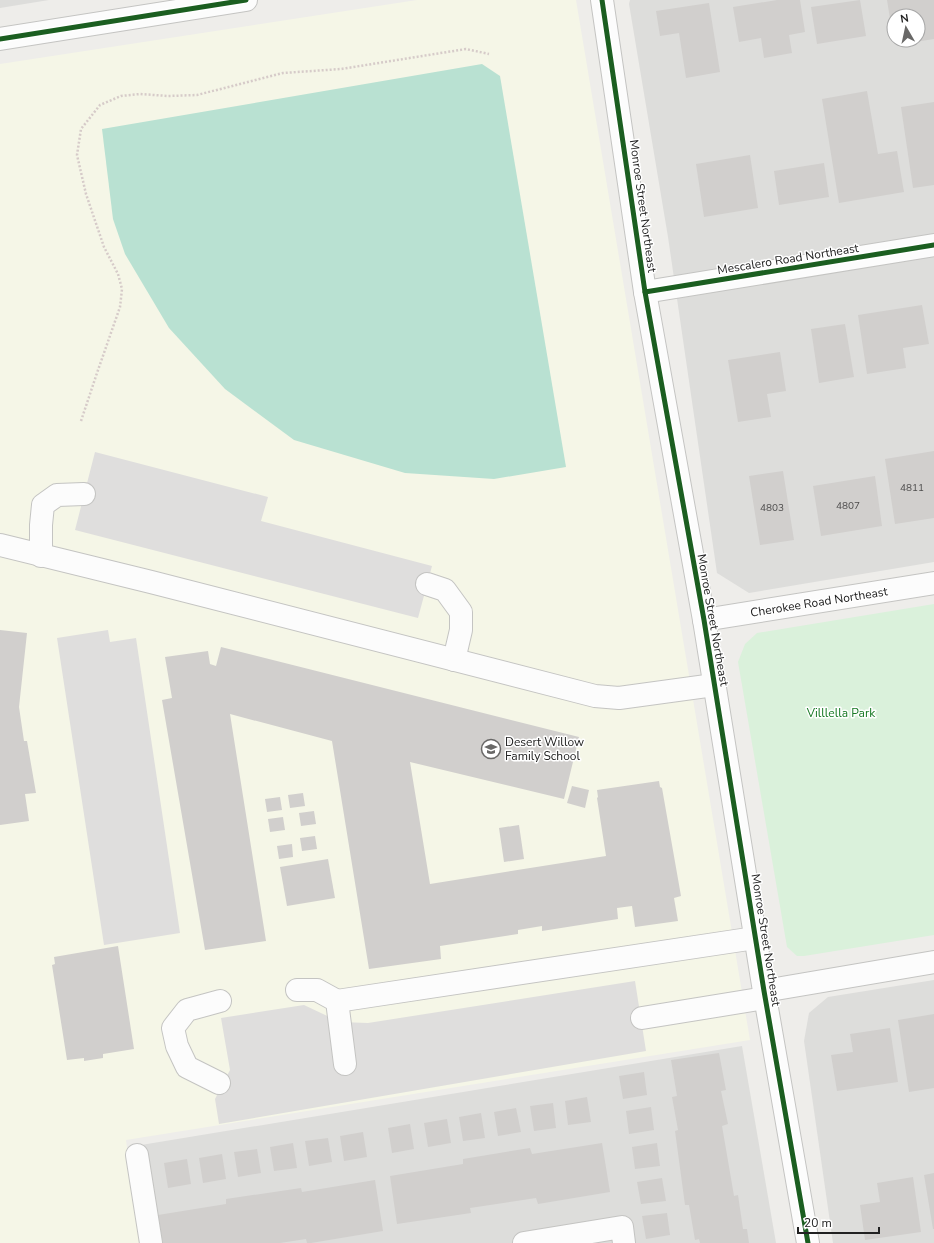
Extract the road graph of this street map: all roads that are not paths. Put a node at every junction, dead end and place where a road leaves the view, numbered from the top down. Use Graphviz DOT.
graph roads {
  1 [pos="246,0"];
  2 [pos="602,0"];
  3 [pos="0,39"];
  4 [pos="934,245"];
  5 [pos="645,292"];
  6 [pos="84,494"];
  7 [pos="0,545"];
  8 [pos="41,556"];
  9 [pos="934,583"];
  10 [pos="427,584"];
  11 [pos="704,620"];
  12 [pos="454,660"];
  13 [pos="714,685"];
  14 [pos="755,938"];
  15 [pos="934,962"];
  16 [pos="296,990"];
  17 [pos="764,995"];
  18 [pos="220,1001"];
  19 [pos="337,1001"];
  20 [pos="642,1018"];
  21 [pos="345,1064"];
  22 [pos="219,1082"];
  23 [pos="137,1155"];
  24 [pos="151,1243"];
  25 [pos="524,1243"];
  26 [pos="624,1243"];
  27 [pos="808,1243"];
  1 -- 3 [label="street"];
  2 -- 5 [label="street, Monroe Street Northeast"];
  4 -- 5 [label="street, Mescalero Road Northeast"];
  5 -- 11 [label="street, Monroe Street Northeast"];
  6 -- 8 [label="street"];
  7 -- 8 [label="street"];
  8 -- 12 [label="street"];
  9 -- 11 [label="street, Cherokee Road Northeast"];
  10 -- 12 [label="street"];
  11 -- 13 [label="street, Monroe Street Northeast"];
  12 -- 13 [label="street"];
  13 -- 14 [label="street, Monroe Street Northeast"];
  14 -- 17 [label="street, Monroe Street Northeast"];
  14 -- 19 [label="street"];
  15 -- 17 [label="street"];
  16 -- 19 [label="street"];
  17 -- 20 [label="street"];
  17 -- 27 [label="street, Monroe Street Northeast"];
  18 -- 22 [label="street"];
  19 -- 21 [label="street"];
  23 -- 24 [label="street"];
  25 -- 26 [label="street"];
}
